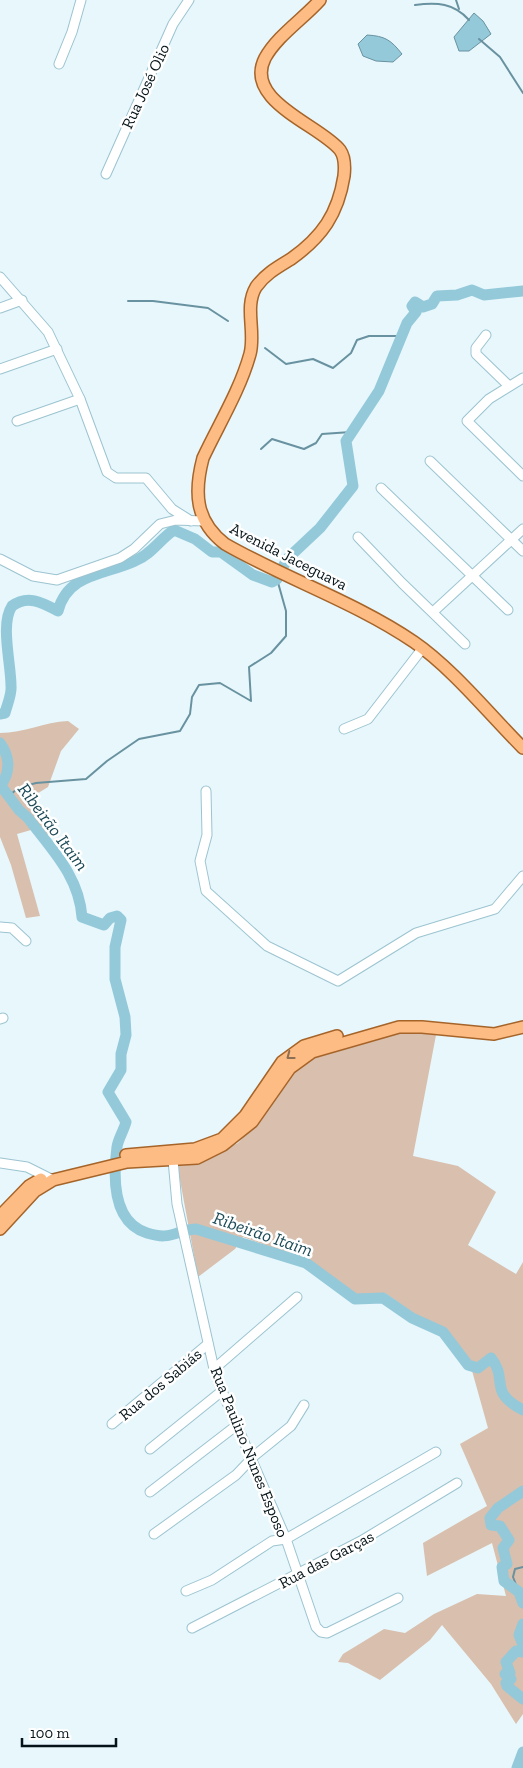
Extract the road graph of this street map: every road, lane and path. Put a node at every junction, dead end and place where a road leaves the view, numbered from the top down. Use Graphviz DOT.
graph roads {
  1 [pos="81,0"];
  2 [pos="189,0"];
  3 [pos="320,0"];
  4 [pos="59,64"];
  5 [pos="106,174"];
  6 [pos="0,277"];
  7 [pos="22,300"];
  8 [pos="0,308"];
  9 [pos="486,336"];
  10 [pos="57,349"];
  11 [pos="0,369"];
  12 [pos="523,378"];
  13 [pos="509,386"];
  14 [pos="80,399"];
  15 [pos="17,421"];
  16 [pos="430,461"];
  17 [pos="523,476"];
  18 [pos="381,488"];
  19 [pos="191,521"];
  20 [pos="203,521"];
  21 [pos="523,529"];
  22 [pos="358,538"];
  23 [pos="512,540"];
  24 [pos="523,551"];
  25 [pos="0,559"];
  26 [pos="472,576"];
  27 [pos="508,610"];
  28 [pos="433,612"];
  29 [pos="465,644"];
  30 [pos="422,649"];
  31 [pos="344,729"];
  32 [pos="523,748"];
  33 [pos="206,791"];
  34 [pos="523,876"];
  35 [pos="0,927"];
  36 [pos="26,941"];
  37 [pos="523,1020"];
  38 [pos="523,1027"];
  39 [pos="195,1149"];
  40 [pos="129,1157"];
  41 [pos="173,1160"];
  42 [pos="0,1163"];
  43 [pos="49,1178"];
  44 [pos="0,1216"];
  45 [pos="0,1229"];
  46 [pos="298,1297"];
  47 [pos="208,1344"];
  48 [pos="214,1369"];
  49 [pos="222,1392"];
  50 [pos="304,1405"];
  51 [pos="112,1424"];
  52 [pos="237,1425"];
  53 [pos="150,1449"];
  54 [pos="436,1452"];
  55 [pos="252,1458"];
  56 [pos="457,1483"];
  57 [pos="150,1492"];
  58 [pos="154,1534"];
  59 [pos="286,1539"];
  60 [pos="297,1573"];
  61 [pos="186,1591"];
  62 [pos="398,1598"];
  63 [pos="192,1628"];
  1 -- 4 [label="street"];
  2 -- 5 [label="street, Rua José Olio"];
  3 -- 20 [label="main road"];
  6 -- 7 [label="street"];
  7 -- 8 [label="street"];
  7 -- 10 [label="street"];
  9 -- 13 [label="street"];
  10 -- 11 [label="street"];
  10 -- 14 [label="street"];
  12 -- 13 [label="street"];
  13 -- 17 [label="street"];
  14 -- 15 [label="street"];
  14 -- 19 [label="street"];
  16 -- 23 [label="street"];
  18 -- 26 [label="street"];
  19 -- 20 [label="street"];
  19 -- 25 [label="street"];
  20 -- 30 [label="main road, Avenida Jaceguava"];
  21 -- 23 [label="street"];
  22 -- 28 [label="street"];
  23 -- 24 [label="street"];
  23 -- 26 [label="street"];
  26 -- 27 [label="street"];
  26 -- 28 [label="street"];
  28 -- 29 [label="street"];
  30 -- 31 [label="street"];
  30 -- 32 [label="main road, Avenida Jaceguava"];
  33 -- 34 [label="street"];
  35 -- 36 [label="street"];
  37 -- 39 [label="main road, one-way"];
  38 -- 41 [label="main road"];
  39 -- 40 [label="main road"];
  39 -- 41 [label="main road"];
  40 -- 41 [label="main road"];
  40 -- 43 [label="main road"];
  41 -- 47 [label="street, Rua Paulino Nunes Esposo"];
  42 -- 43 [label="street"];
  43 -- 44 [label="main road"];
  43 -- 45 [label="main road"];
  46 -- 48 [label="street"];
  47 -- 48 [label="street, Rua Paulino Nunes Esposo"];
  47 -- 51 [label="street, Rua dos Sabiás"];
  48 -- 49 [label="street, Rua Paulino Nunes Esposo"];
  49 -- 52 [label="street, Rua Paulino Nunes Esposo"];
  49 -- 53 [label="street"];
  50 -- 55 [label="street"];
  52 -- 55 [label="street, Rua Paulino Nunes Esposo"];
  52 -- 57 [label="street"];
  54 -- 59 [label="street"];
  55 -- 58 [label="street"];
  55 -- 59 [label="street, Rua Paulino Nunes Esposo"];
  56 -- 60 [label="street, Rua das Garças"];
  59 -- 60 [label="street, Rua Paulino Nunes Esposo"];
  59 -- 61 [label="street"];
  60 -- 62 [label="street, Rua Paulino Nunes Esposo"];
  60 -- 63 [label="street, Rua das Garças"];
}
